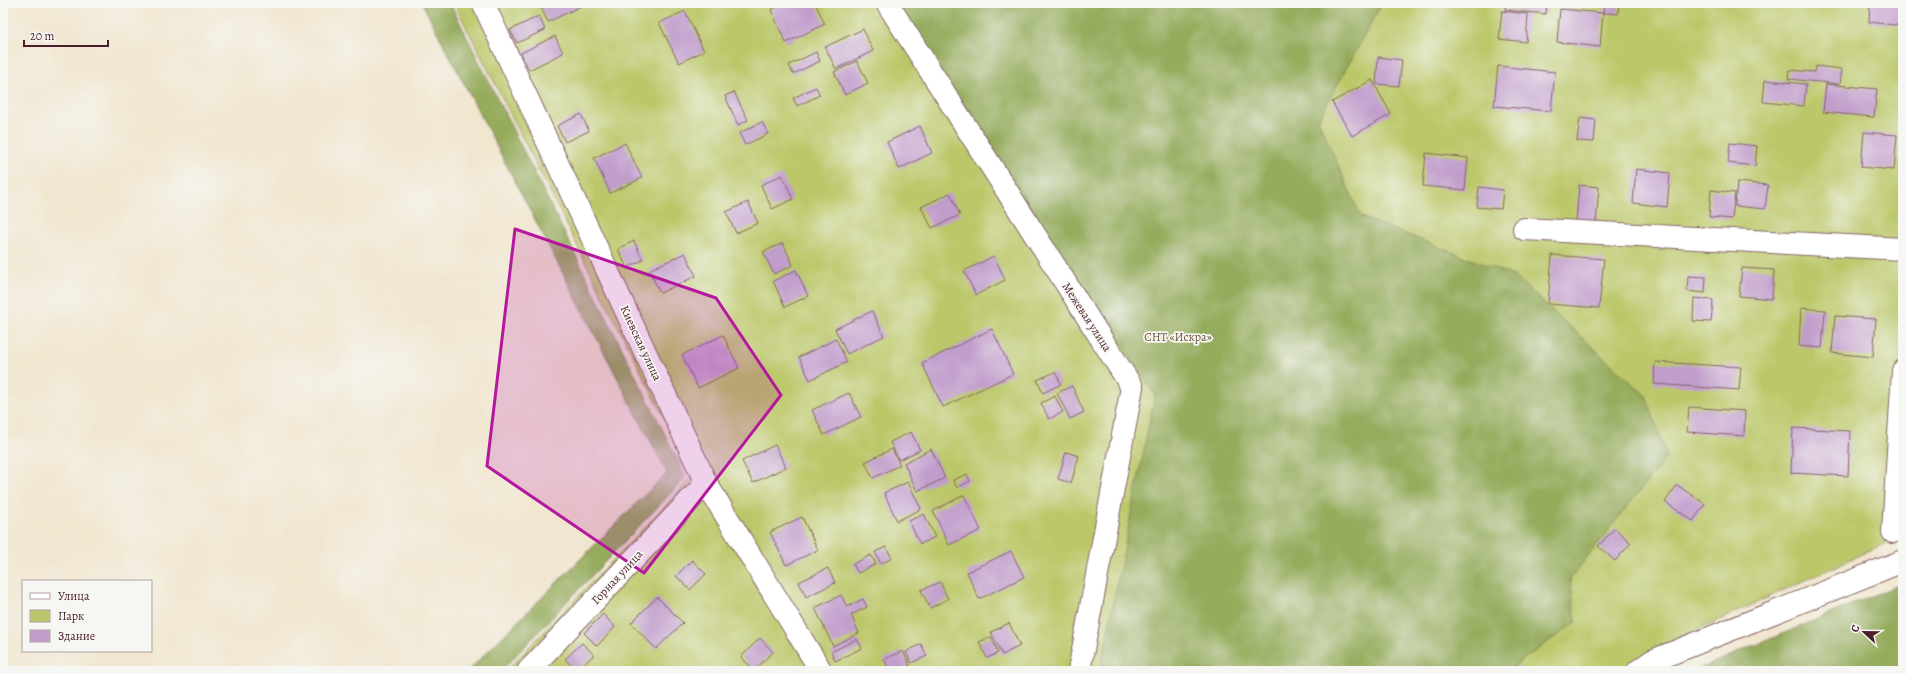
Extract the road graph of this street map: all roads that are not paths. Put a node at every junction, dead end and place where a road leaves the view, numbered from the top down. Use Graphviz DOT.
graph roads {
  1 [pos="482,3"];
  2 [pos="886,3"];
  3 [pos="1524,229"];
  4 [pos="1903,249"];
  5 [pos="1903,371"];
  6 [pos="706,483"];
  7 [pos="1893,532"];
  8 [pos="1903,562"];
  9 [pos="528,671"];
  10 [pos="821,671"];
  11 [pos="1078,671"];
  12 [pos="1638,671"];
  1 -- 6 [label="street, Киевская улица"];
  2 -- 11 [label="street, Межевая улица"];
  3 -- 4 [label="street"];
  5 -- 7 [label="street"];
  6 -- 9 [label="street, Горная улица"];
  6 -- 10 [label="street, Киевская улица"];
  8 -- 12 [label="street"];
}
